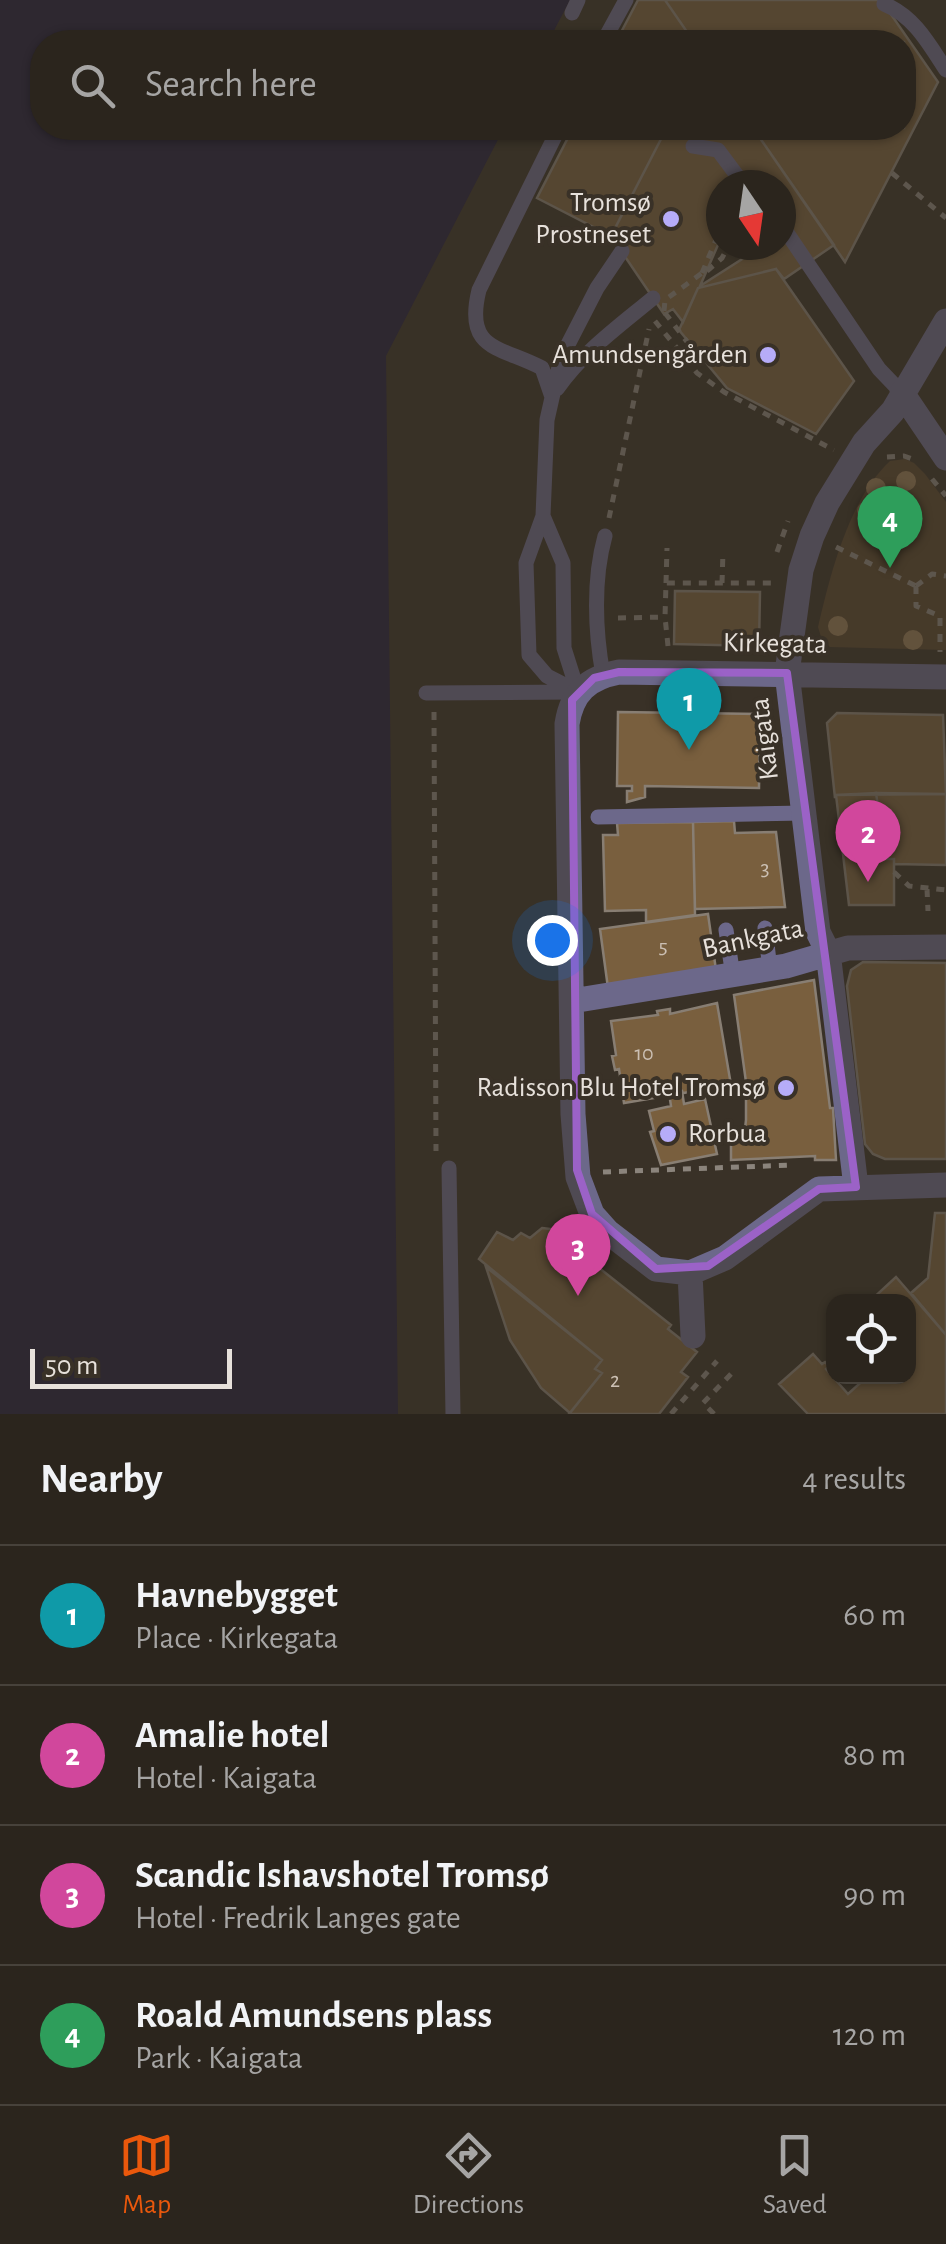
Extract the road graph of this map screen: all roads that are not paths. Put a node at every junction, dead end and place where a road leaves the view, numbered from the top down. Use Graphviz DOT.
graph roads {
  1 [pos="626,0"];
  2 [pos="892,5"];
  3 [pos="610,30"];
  4 [pos="946,70"];
  5 [pos="553,140"];
  6 [pos="694,146"];
  7 [pos="733,170"];
  8 [pos="796,246"];
  9 [pos="625,257"];
  10 [pos="657,308"];
  11 [pos="946,320"];
  12 [pos="902,393"];
  13 [pos="552,397"];
  14 [pos="946,458"];
  15 [pos="543,516"];
  16 [pos="605,536"];
  17 [pos="943,666"];
  18 [pos="788,674"];
  19 [pos="603,675"];
  20 [pos="578,692"];
  21 [pos="430,693"];
  22 [pos="804,813"];
  23 [pos="598,817"];
  24 [pos="765,928"];
  25 [pos="726,930"];
  26 [pos="946,947"];
  27 [pos="828,952"];
  28 [pos="770,969"];
  29 [pos="733,976"];
  30 [pos="572,1000"];
  31 [pos="443,1163"];
  32 [pos="946,1186"];
  33 [pos="856,1187"];
  34 [pos="690,1272"];
  35 [pos="699,1341"];
  36 [pos="454,1414"];
  1 -- 3 [label="lane"];
  2 -- 4 [label="lane"];
  5 -- 13 [label="lane"];
  6 -- 7 [label="lane, bridge"];
  8 -- 12 [label="lane"];
  9 -- 13 [label="lane"];
  10 -- 13 [label="lane"];
  11 -- 12 [label="street, Kaigata"];
  12 -- 14 [label="street"];
  12 -- 18 [label="street, Kaigata"];
  13 -- 15 [label="lane"];
  15 -- 20 [label="lane"];
  15 -- 20 [label="lane"];
  16 -- 19 [label="lane"];
  17 -- 18 [label="street, Kirkegata"];
  18 -- 19 [label="street, Kirkegata"];
  18 -- 22 [label="street, Kaigata"];
  19 -- 20 [label="street"];
  20 -- 21 [label="lane"];
  20 -- 30 [label="street"];
  22 -- 23 [label="lane"];
  22 -- 27 [label="street, Kaigata"];
  24 -- 28 [label="lane"];
  25 -- 29 [label="lane"];
  26 -- 27 [label="street, Bankgata"];
  27 -- 28 [label="street, Bankgata"];
  27 -- 33 [label="street, Kaigata"];
  28 -- 29 [label="street, Bankgata"];
  29 -- 30 [label="street, Bankgata"];
  30 -- 34 [label="street"];
  31 -- 36 [label="lane"];
  32 -- 33 [label="street"];
  33 -- 34 [label="street"];
  34 -- 35 [label="street"];
}
